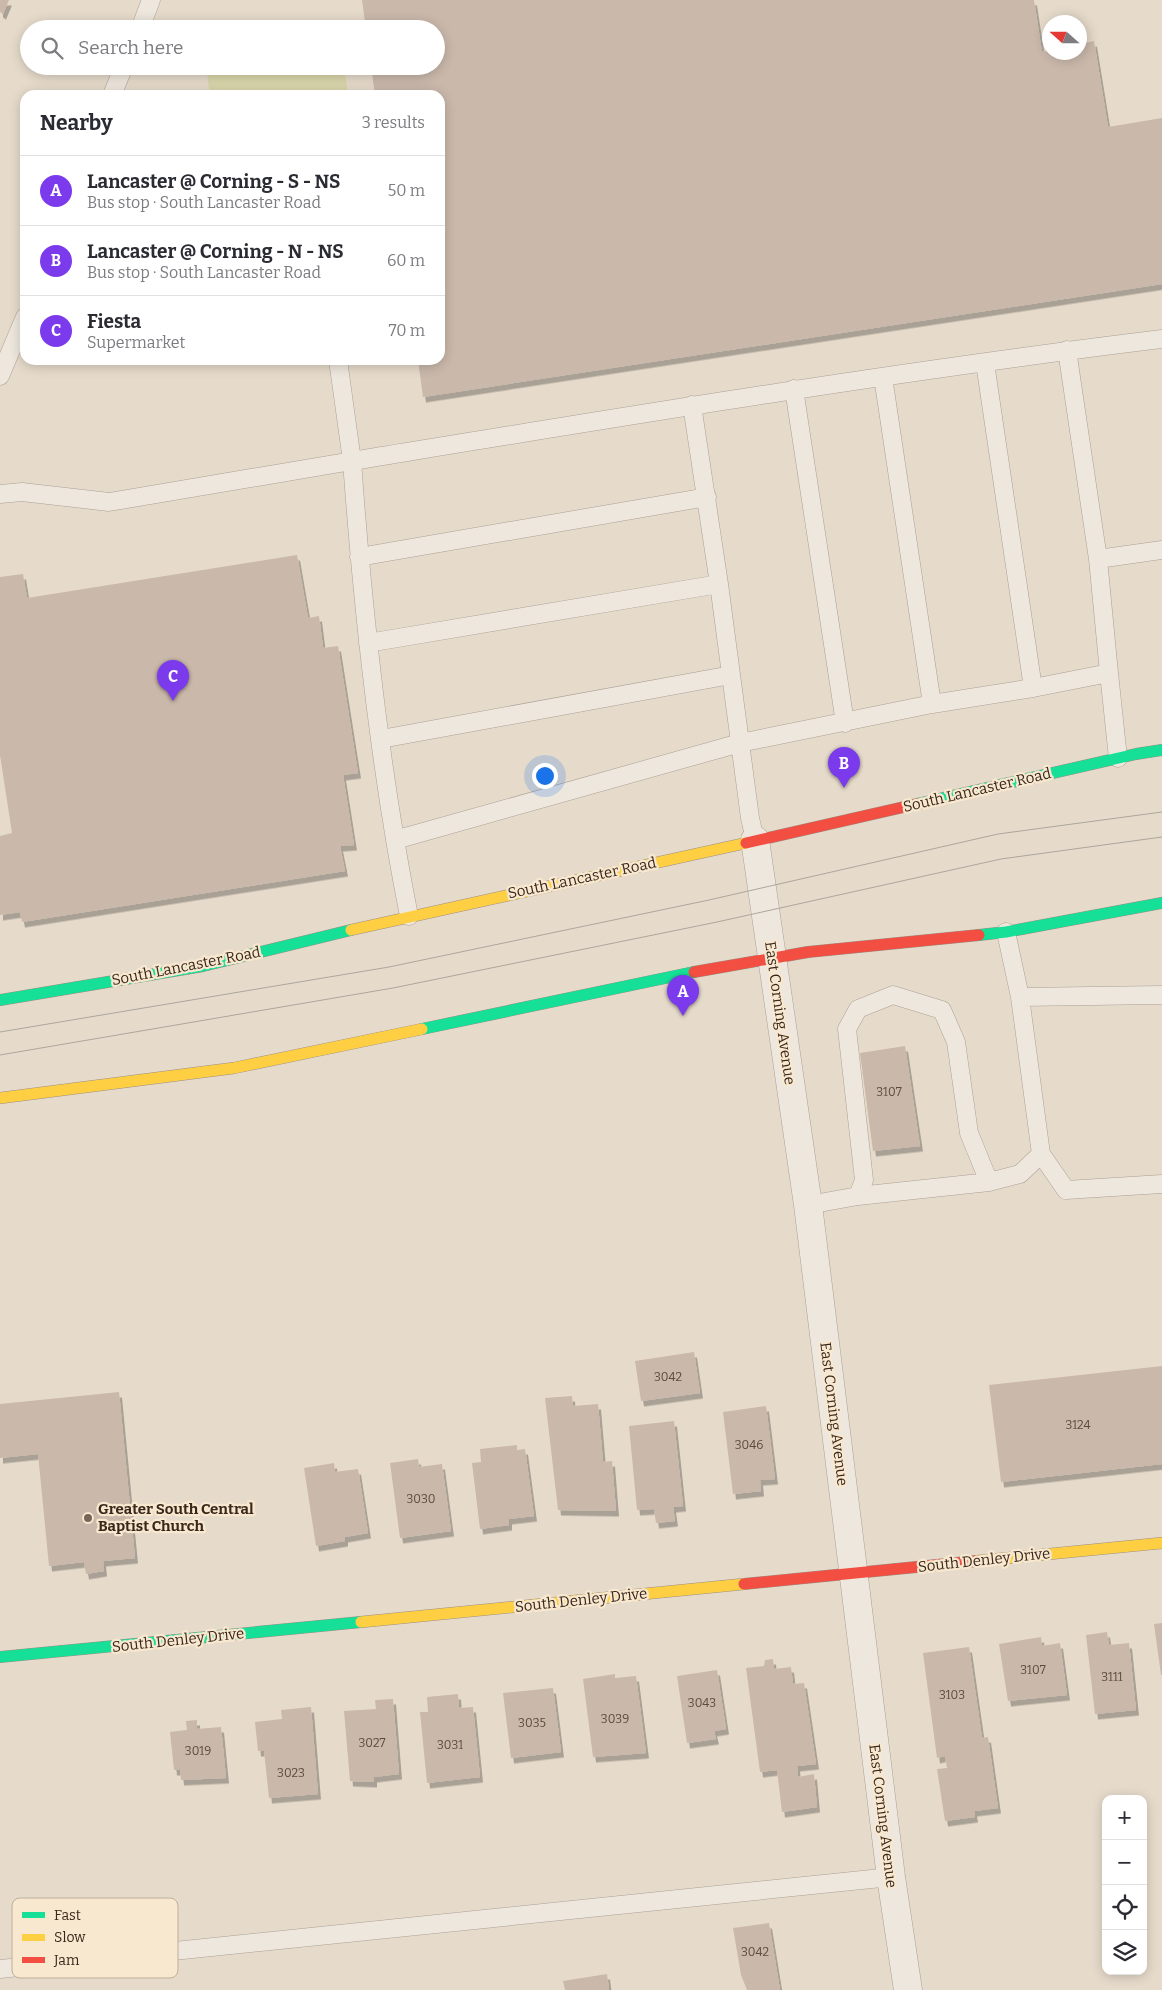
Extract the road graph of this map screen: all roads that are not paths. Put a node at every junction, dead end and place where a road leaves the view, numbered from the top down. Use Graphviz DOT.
graph roads {
  1 [pos="152,0"];
  2 [pos="144,20"];
  3 [pos="120,75"];
  4 [pos="114,90"];
  5 [pos="20,329"];
  6 [pos="1162,339"];
  7 [pos="1067,350"];
  8 [pos="985,363"];
  9 [pos="339,365"];
  10 [pos="0,376"];
  11 [pos="884,377"];
  12 [pos="794,389"];
  13 [pos="692,405"];
  14 [pos="352,461"];
  15 [pos="0,494"];
  16 [pos="707,497"];
  17 [pos="1162,550"];
  18 [pos="359,557"];
  19 [pos="1098,559"];
  20 [pos="719,584"];
  21 [pos="368,643"];
  22 [pos="1109,673"];
  23 [pos="731,675"];
  24 [pos="1033,688"];
  25 [pos="932,704"];
  26 [pos="845,723"];
  27 [pos="381,739"];
  28 [pos="740,743"];
  29 [pos="1162,750"];
  30 [pos="1118,758"];
  31 [pos="395,840"];
  32 [pos="755,840"];
  33 [pos="1162,903"];
  34 [pos="409,916"];
  35 [pos="1006,932"];
  36 [pos="772,957"];
  37 [pos="1162,995"];
  38 [pos="1020,997"];
  39 [pos="0,1000"];
  40 [pos="0,1098"];
  41 [pos="1040,1154"];
  42 [pos="989,1182"];
  43 [pos="1162,1184"];
  44 [pos="858,1196"];
  45 [pos="808,1205"];
  46 [pos="1162,1543"];
  47 [pos="853,1573"];
  48 [pos="0,1657"];
  49 [pos="890,1876"];
  50 [pos="178,1950"];
  51 [pos="908,1990"];
  1 -- 2 [label="lane"];
  3 -- 4 [label="lane"];
  5 -- 10 [label="lane"];
  6 -- 7 [label="lane"];
  7 -- 8 [label="lane"];
  7 -- 19 [label="lane"];
  8 -- 11 [label="lane"];
  8 -- 24 [label="lane"];
  9 -- 14 [label="lane"];
  11 -- 12 [label="lane"];
  11 -- 25 [label="lane"];
  12 -- 13 [label="lane"];
  12 -- 26 [label="lane"];
  13 -- 14 [label="lane"];
  13 -- 16 [label="lane"];
  14 -- 15 [label="lane"];
  14 -- 18 [label="lane"];
  16 -- 18 [label="lane"];
  16 -- 20 [label="lane"];
  17 -- 19 [label="lane"];
  18 -- 21 [label="lane"];
  19 -- 22 [label="lane"];
  20 -- 21 [label="lane"];
  20 -- 23 [label="lane"];
  21 -- 27 [label="lane"];
  22 -- 24 [label="lane"];
  22 -- 30 [label="lane"];
  23 -- 27 [label="lane"];
  23 -- 28 [label="lane"];
  24 -- 25 [label="lane"];
  25 -- 26 [label="lane"];
  26 -- 28 [label="lane"];
  27 -- 31 [label="lane"];
  28 -- 31 [label="lane"];
  28 -- 32 [label="lane"];
  29 -- 30 [label="main road, South Lancaster Road"];
  30 -- 32 [label="main road, South Lancaster Road"];
  31 -- 34 [label="lane"];
  32 -- 34 [label="main road, South Lancaster Road"];
  32 -- 36 [label="street, East Corning Avenue"];
  33 -- 35 [label="main road"];
  34 -- 39 [label="main road, South Lancaster Road"];
  35 -- 36 [label="main road"];
  35 -- 38 [label="lane"];
  36 -- 40 [label="main road"];
  36 -- 45 [label="street, East Corning Avenue"];
  37 -- 38 [label="lane"];
  38 -- 41 [label="lane"];
  41 -- 42 [label="lane"];
  41 -- 43 [label="lane"];
  42 -- 44 [label="lane"];
  42 -- 44 [label="lane"];
  44 -- 45 [label="lane"];
  45 -- 47 [label="street, East Corning Avenue"];
  46 -- 47 [label="main road, South Denley Drive"];
  47 -- 48 [label="main road, South Denley Drive"];
  47 -- 49 [label="street, East Corning Avenue"];
  49 -- 50 [label="lane"];
  49 -- 51 [label="street, East Corning Avenue"];
}
